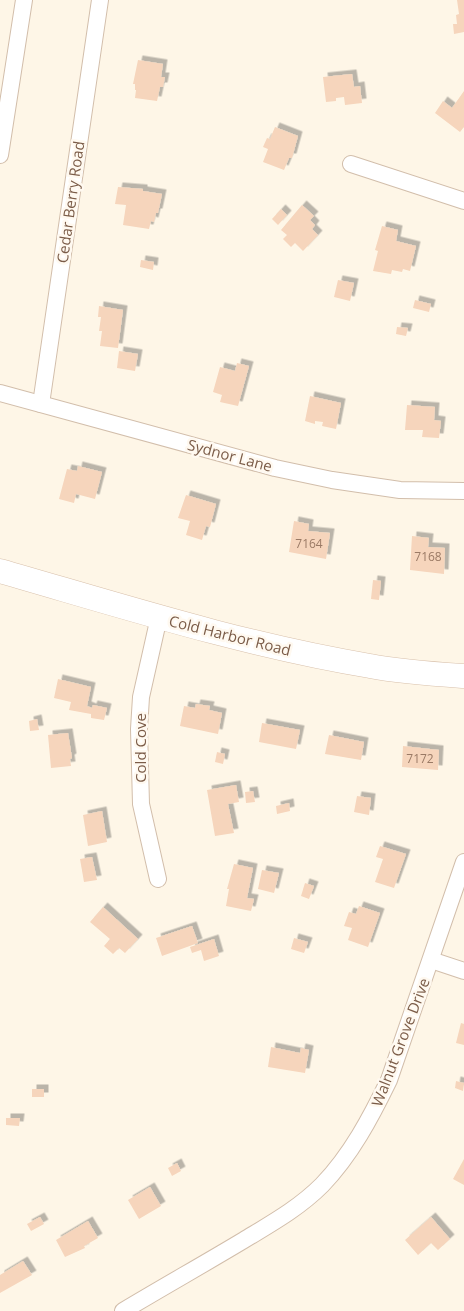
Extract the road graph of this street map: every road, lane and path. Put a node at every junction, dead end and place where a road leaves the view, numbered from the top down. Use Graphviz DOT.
graph roads {
  1 [pos="24,0"];
  2 [pos="100,0"];
  3 [pos="0,156"];
  4 [pos="351,164"];
  5 [pos="464,201"];
  6 [pos="0,393"];
  7 [pos="41,404"];
  8 [pos="464,491"];
  9 [pos="0,571"];
  10 [pos="159,617"];
  11 [pos="464,676"];
  12 [pos="464,862"];
  13 [pos="158,879"];
  14 [pos="431,960"];
  15 [pos="464,971"];
  16 [pos="126,1310"];
  1 -- 3 [label="street"];
  2 -- 7 [label="street, Cedar Berry Road"];
  4 -- 5 [label="street"];
  6 -- 7 [label="street, Sydnor Lane"];
  7 -- 8 [label="street, Sydnor Lane"];
  9 -- 10 [label="main road, Cold Harbor Road"];
  10 -- 11 [label="main road, Cold Harbor Road"];
  10 -- 13 [label="street, Cold Cove"];
  12 -- 14 [label="street, Walnut Grove Drive"];
  14 -- 15 [label="street"];
  14 -- 16 [label="street, Walnut Grove Drive"];
}
